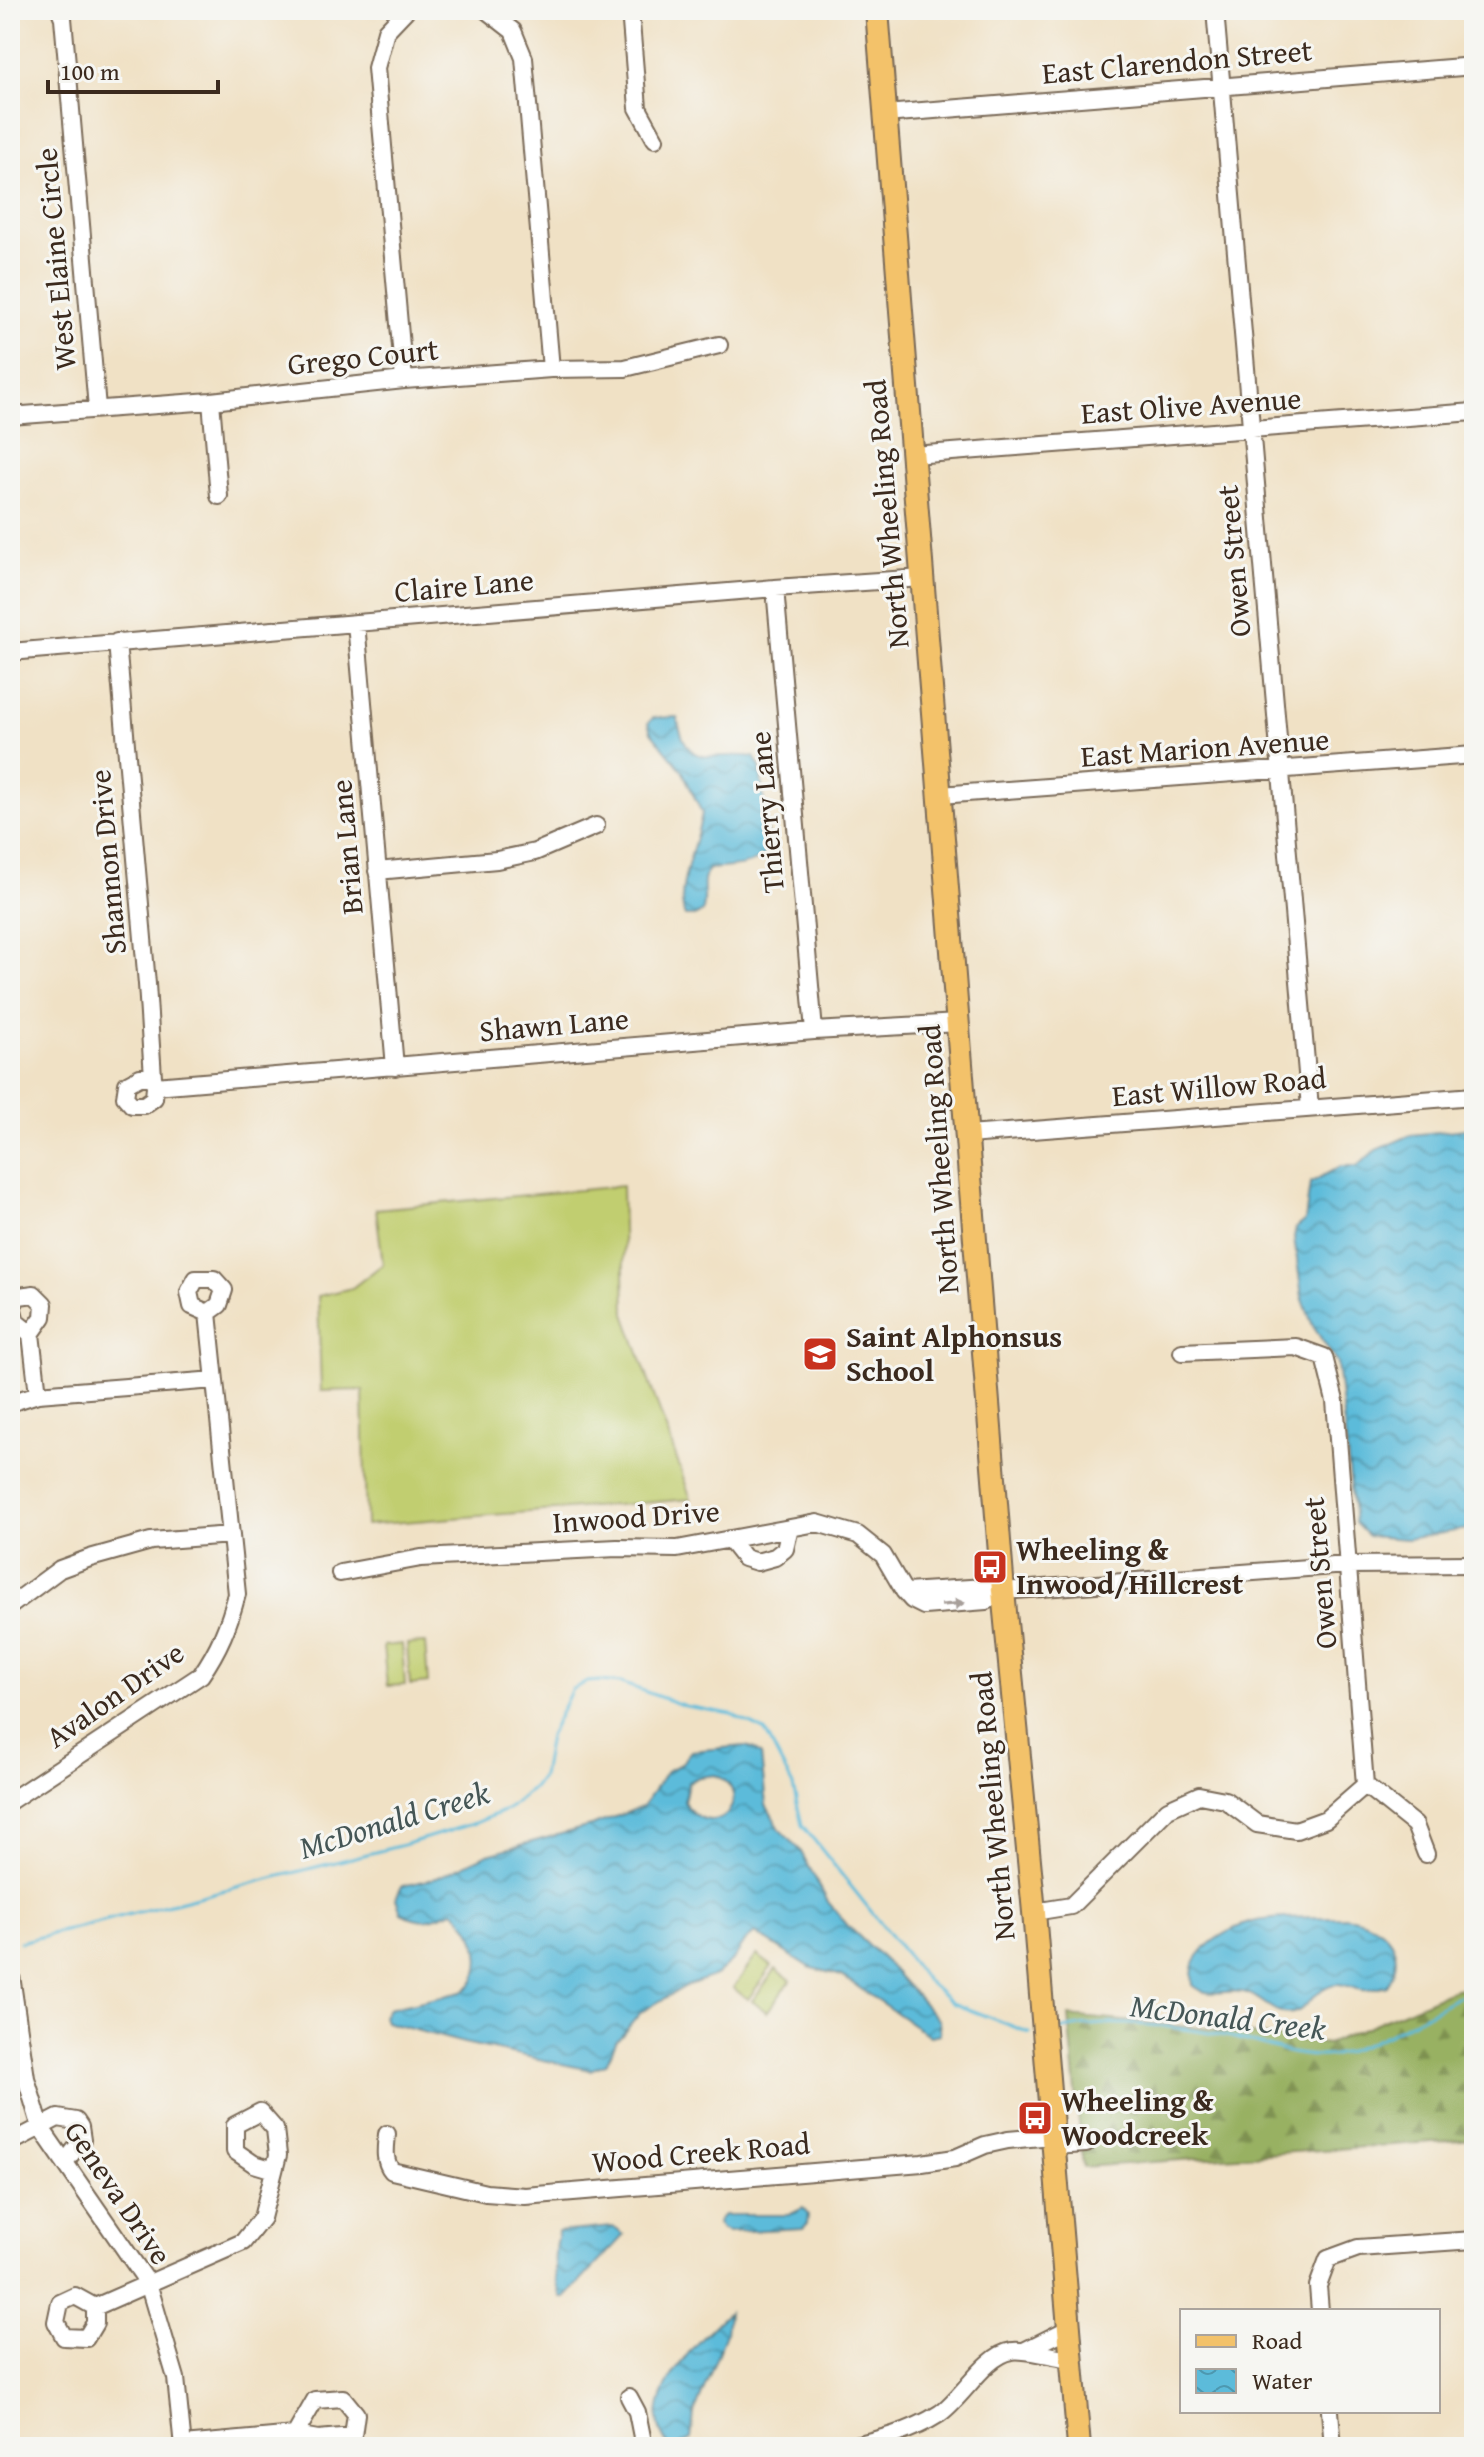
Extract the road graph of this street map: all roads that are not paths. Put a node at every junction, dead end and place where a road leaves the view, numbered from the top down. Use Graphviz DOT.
graph roads {
  1 [pos="60,10"];
  2 [pos="406,10"];
  3 [pos="486,10"];
  4 [pos="630,10"];
  5 [pos="877,10"];
  6 [pos="1215,10"];
  7 [pos="1474,66"];
  8 [pos="1221,86"];
  9 [pos="885,114"];
  10 [pos="655,139"];
  11 [pos="719,345"];
  12 [pos="551,369"];
  13 [pos="404,380"];
  14 [pos="211,401"];
  15 [pos="97,408"];
  16 [pos="1474,412"];
  17 [pos="10,416"];
  18 [pos="1251,429"];
  19 [pos="913,455"];
  20 [pos="219,496"];
  21 [pos="923,578"];
  22 [pos="775,588"];
  23 [pos="356,623"];
  24 [pos="117,642"];
  25 [pos="10,652"];
  26 [pos="1474,755"];
  27 [pos="1281,771"];
  28 [pos="940,795"];
  29 [pos="596,826"];
  30 [pos="377,871"];
  31 [pos="959,1023"];
  32 [pos="814,1031"];
  33 [pos="395,1067"];
  34 [pos="154,1082"];
  35 [pos="1474,1096"];
  36 [pos="1310,1108"];
  37 [pos="968,1135"];
  38 [pos="208,1313"];
  39 [pos="31,1334"];
  40 [pos="1182,1352"];
  41 [pos="215,1380"];
  42 [pos="38,1394"];
  43 [pos="10,1403"];
  44 [pos="790,1528"];
  45 [pos="231,1535"];
  46 [pos="729,1539"];
  47 [pos="1474,1564"];
  48 [pos="1347,1565"];
  49 [pos="340,1573"];
  50 [pos="1003,1591"];
  51 [pos="10,1606"];
  52 [pos="1365,1785"];
  53 [pos="10,1801"];
  54 [pos="1426,1854"];
  55 [pos="1034,1912"];
  56 [pos="10,1969"];
  57 [pos="41,2128"];
  58 [pos="387,2134"];
  59 [pos="1053,2141"];
  60 [pos="10,2143"];
  61 [pos="1086,2144"];
  62 [pos="66,2161"];
  63 [pos="274,2170"];
  64 [pos="1474,2240"];
  65 [pos="148,2283"];
  66 [pos="95,2307"];
  67 [pos="1320,2309"];
  68 [pos="1070,2328"];
  69 [pos="1024,2351"];
  70 [pos="1072,2360"];
  71 [pos="629,2397"];
  72 [pos="1330,2413"];
  73 [pos="295,2435"];
  74 [pos="183,2446"];
  75 [pos="644,2447"];
  76 [pos="846,2447"];
  77 [pos="1079,2447"];
  78 [pos="1333,2447"];
  1 -- 15 [label="street, West Elaine Circle"];
  2 -- 13 [label="street"];
  3 -- 12 [label="street"];
  4 -- 10 [label="street"];
  5 -- 9 [label="main road, North Wheeling Road"];
  6 -- 8 [label="street, Owen Street"];
  7 -- 8 [label="street, East Clarendon Street"];
  8 -- 9 [label="street, East Clarendon Street"];
  8 -- 18 [label="street, Owen Street"];
  9 -- 19 [label="main road, North Wheeling Road"];
  11 -- 12 [label="street, Grego Court"];
  12 -- 13 [label="street, Grego Court"];
  13 -- 14 [label="street, Grego Court"];
  14 -- 15 [label="street, Grego Court"];
  14 -- 20 [label="street"];
  15 -- 17 [label="street, Grego Court"];
  16 -- 18 [label="street, East Olive Avenue"];
  18 -- 19 [label="street, East Olive Avenue"];
  18 -- 27 [label="street, Owen Street"];
  19 -- 21 [label="main road, North Wheeling Road"];
  21 -- 22 [label="street, Claire Lane"];
  21 -- 28 [label="main road, North Wheeling Road"];
  22 -- 23 [label="street, Claire Lane"];
  22 -- 32 [label="street, Thierry Lane"];
  23 -- 24 [label="street, Claire Lane"];
  23 -- 30 [label="street, Brian Lane"];
  24 -- 25 [label="street, Claire Lane"];
  24 -- 34 [label="street, Shannon Drive"];
  26 -- 27 [label="street, East Marion Avenue"];
  27 -- 28 [label="street, East Marion Avenue"];
  27 -- 36 [label="street, Owen Street"];
  28 -- 31 [label="main road, North Wheeling Road"];
  29 -- 30 [label="street"];
  30 -- 33 [label="street, Brian Lane"];
  31 -- 32 [label="street, Shawn Lane"];
  31 -- 37 [label="main road, North Wheeling Road"];
  32 -- 33 [label="street, Shawn Lane"];
  33 -- 34 [label="street, Shawn Lane"];
  35 -- 36 [label="street, East Willow Road"];
  36 -- 37 [label="street, East Willow Road"];
  37 -- 50 [label="main road, North Wheeling Road"];
  38 -- 41 [label="street, Avalon Drive"];
  39 -- 42 [label="street"];
  40 -- 48 [label="street, Owen Street"];
  41 -- 42 [label="street"];
  41 -- 45 [label="street, Avalon Drive"];
  42 -- 43 [label="street"];
  44 -- 46 [label="street, Inwood Drive"];
  44 -- 46 [label="street"];
  44 -- 50 [label="street, Inwood Drive"];
  45 -- 51 [label="street"];
  45 -- 53 [label="street, Avalon Drive"];
  46 -- 49 [label="street, Inwood Drive"];
  47 -- 48 [label="street, Inwood Drive"];
  48 -- 50 [label="street, Inwood Drive"];
  48 -- 52 [label="street, Owen Street"];
  50 -- 55 [label="main road, North Wheeling Road"];
  52 -- 54 [label="street"];
  52 -- 55 [label="street"];
  55 -- 59 [label="main road, North Wheeling Road"];
  56 -- 57 [label="street, Geneva Drive"];
  57 -- 60 [label="street"];
  57 -- 62 [label="street, Geneva Drive"];
  57 -- 62 [label="street"];
  58 -- 59 [label="street, Wood Creek Road"];
  59 -- 61 [label="street"];
  59 -- 68 [label="main road, North Wheeling Road"];
  62 -- 65 [label="street, Geneva Drive"];
  63 -- 63 [label="street"];
  63 -- 65 [label="street"];
  64 -- 67 [label="street"];
  65 -- 66 [label="street"];
  65 -- 74 [label="street, Geneva Drive"];
  68 -- 69 [label="street"];
  68 -- 70 [label="main road, North Wheeling Road"];
  69 -- 70 [label="street"];
  69 -- 76 [label="street"];
  70 -- 77 [label="main road, North Wheeling Road"];
  71 -- 75 [label="street"];
  72 -- 78 [label="street"];
  73 -- 73 [label="street"];
  73 -- 74 [label="street"];
}
